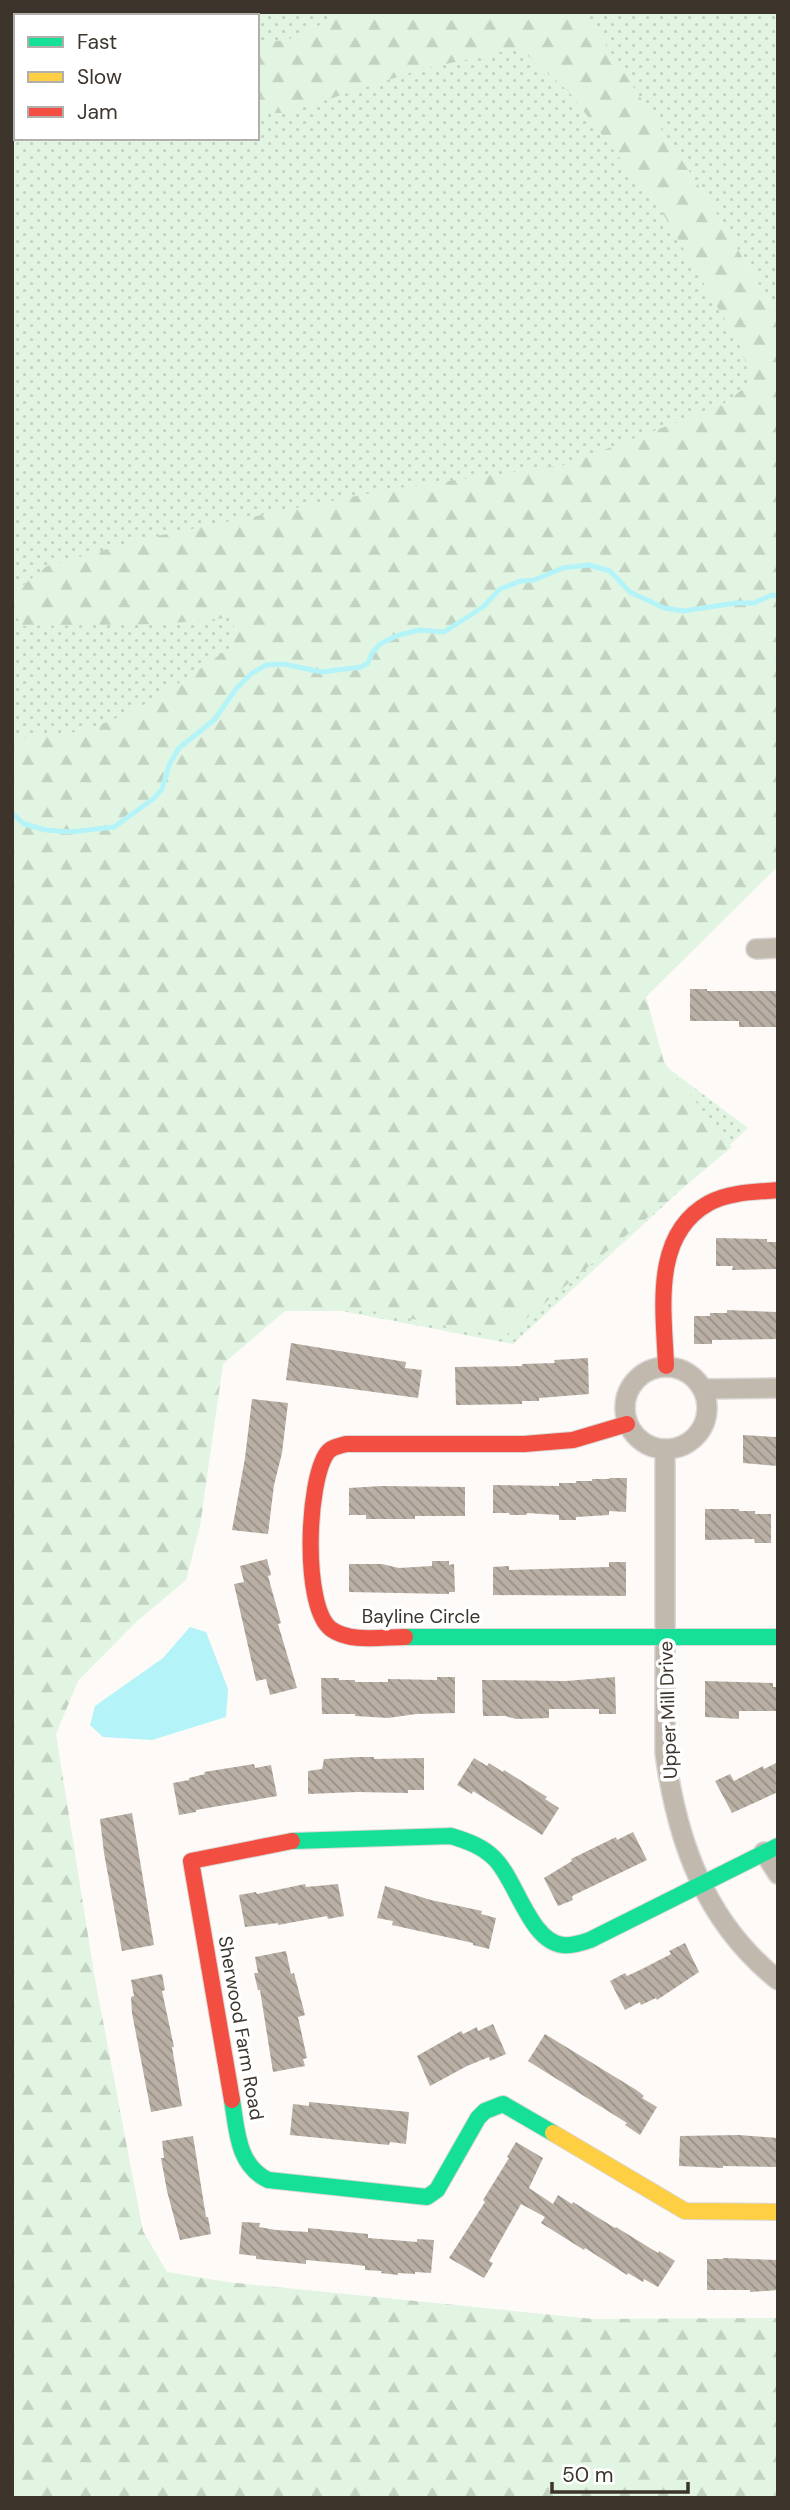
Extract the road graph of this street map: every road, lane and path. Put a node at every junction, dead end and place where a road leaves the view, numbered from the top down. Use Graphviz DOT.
graph roads {
  1 [pos="778,948"];
  2 [pos="756,949"];
  3 [pos="778,1190"];
  4 [pos="666,1366"];
  5 [pos="778,1388"];
  6 [pos="703,1389"];
  7 [pos="627,1424"];
  8 [pos="665,1449"];
  9 [pos="666,1637"];
  10 [pos="778,1637"];
  11 [pos="771,1849"];
  12 [pos="778,1874"];
  13 [pos="700,1883"];
  14 [pos="778,1980"];
  15 [pos="778,2213"];
  1 -- 2 [label="street"];
  3 -- 4 [label="street"];
  4 -- 6 [label="street"];
  4 -- 7 [label="street"];
  5 -- 6 [label="street"];
  6 -- 8 [label="street"];
  7 -- 8 [label="street"];
  7 -- 9 [label="street, Bayline Circle"];
  8 -- 9 [label="street, Upper Mill Drive"];
  9 -- 10 [label="street"];
  9 -- 13 [label="street, Upper Mill Drive"];
  11 -- 12 [label="street"];
  11 -- 13 [label="street"];
  13 -- 14 [label="street, Upper Mill Drive"];
  13 -- 15 [label="street, Sherwood Farm Road"];
}
